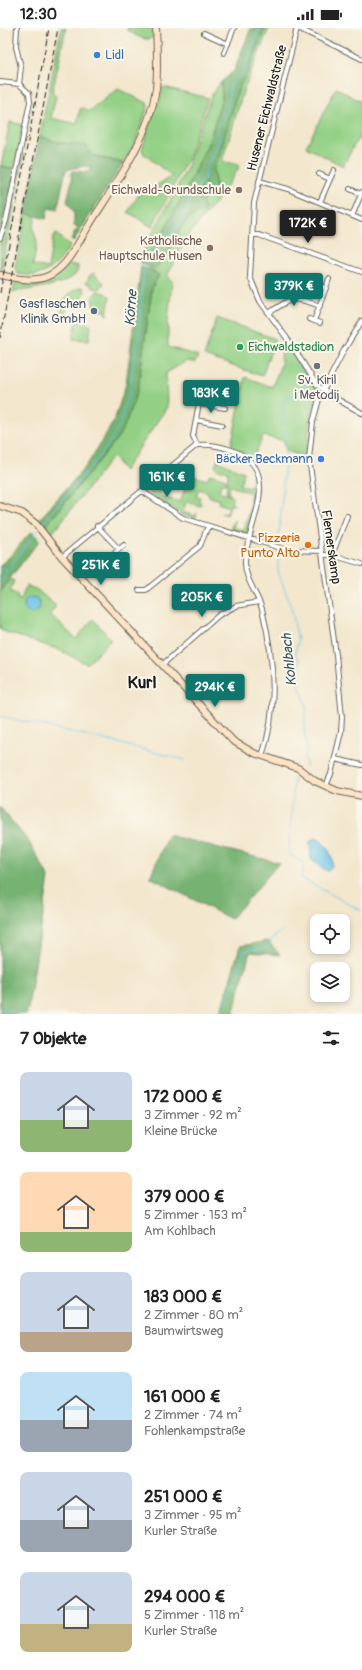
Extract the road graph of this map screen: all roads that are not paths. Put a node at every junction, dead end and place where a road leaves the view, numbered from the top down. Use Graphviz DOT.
graph roads {
  1 [pos="18,28"];
  2 [pos="156,28"];
  3 [pos="234,28"];
  4 [pos="298,28"];
  5 [pos="204,33"];
  6 [pos="228,44"];
  7 [pos="224,53"];
  8 [pos="362,58"];
  9 [pos="0,82"];
  10 [pos="19,84"];
  11 [pos="334,170"];
  12 [pos="319,174"];
  13 [pos="330,179"];
  14 [pos="259,181"];
  15 [pos="350,189"];
  16 [pos="362,193"];
  17 [pos="320,202"];
  18 [pos="352,216"];
  19 [pos="362,220"];
  20 [pos="252,235"];
  21 [pos="0,238"];
  22 [pos="362,272"];
  23 [pos="0,275"];
  24 [pos="329,279"];
  25 [pos="317,285"];
  26 [pos="326,288"];
  27 [pos="320,306"];
  28 [pos="269,313"];
  29 [pos="309,319"];
  30 [pos="314,321"];
  31 [pos="362,321"];
  32 [pos="320,323"];
  33 [pos="324,390"];
  34 [pos="191,392"];
  35 [pos="229,392"];
  36 [pos="200,394"];
  37 [pos="199,404"];
  38 [pos="225,408"];
  39 [pos="362,413"];
  40 [pos="196,420"];
  41 [pos="222,425"];
  42 [pos="197,445"];
  43 [pos="142,490"];
  44 [pos="0,506"];
  45 [pos="347,516"];
  46 [pos="97,526"];
  47 [pos="208,526"];
  48 [pos="250,539"];
  49 [pos="124,545"];
  50 [pos="119,549"];
  51 [pos="322,553"];
  52 [pos="332,555"];
  53 [pos="62,557"];
  54 [pos="107,560"];
  55 [pos="362,564"];
  56 [pos="139,590"];
  57 [pos="259,602"];
  58 [pos="162,665"];
  59 [pos="262,756"];
  60 [pos="335,759"];
  61 [pos="362,765"];
  62 [pos="323,784"];
  63 [pos="362,796"];
  1 -- 10 [label="street"];
  2 -- 23 [label="main road"];
  3 -- 6 [label="street"];
  4 -- 8 [label="street"];
  4 -- 14 [label="street, Husener Eichwaldstraße"];
  5 -- 6 [label="street"];
  6 -- 7 [label="street"];
  9 -- 10 [label="street"];
  10 -- 21 [label="street"];
  11 -- 13 [label="street"];
  12 -- 13 [label="street"];
  13 -- 17 [label="street"];
  14 -- 17 [label="street"];
  14 -- 20 [label="street, Husener Eichwaldstraße"];
  15 -- 16 [label="street"];
  16 -- 18 [label="street"];
  17 -- 18 [label="street"];
  18 -- 19 [label="street"];
  20 -- 22 [label="street"];
  20 -- 28 [label="street, Husener Eichwaldstraße"];
  24 -- 26 [label="street"];
  25 -- 26 [label="street"];
  26 -- 27 [label="street"];
  27 -- 28 [label="street"];
  27 -- 30 [label="street"];
  28 -- 33 [label="street, Husener Eichwaldstraße"];
  29 -- 30 [label="street"];
  30 -- 32 [label="street"];
  31 -- 33 [label="street, Flemerskamp"];
  33 -- 39 [label="street, Husener Eichwaldstraße"];
  33 -- 51 [label="street, Flemerskamp"];
  34 -- 36 [label="street"];
  35 -- 36 [label="street"];
  36 -- 37 [label="street"];
  37 -- 38 [label="street"];
  37 -- 40 [label="street"];
  40 -- 41 [label="street"];
  40 -- 42 [label="street"];
  42 -- 43 [label="street"];
  42 -- 48 [label="street"];
  43 -- 46 [label="street"];
  43 -- 47 [label="street"];
  44 -- 53 [label="main road"];
  45 -- 52 [label="street"];
  46 -- 50 [label="street"];
  46 -- 53 [label="street"];
  47 -- 48 [label="street"];
  47 -- 56 [label="street"];
  48 -- 51 [label="street"];
  48 -- 57 [label="street"];
  49 -- 50 [label="street"];
  50 -- 54 [label="street"];
  51 -- 52 [label="street"];
  51 -- 60 [label="street, Flemerskamp"];
  52 -- 55 [label="street"];
  53 -- 58 [label="main road"];
  57 -- 58 [label="street"];
  57 -- 59 [label="street"];
  58 -- 59 [label="main road"];
  59 -- 62 [label="main road"];
  60 -- 61 [label="street"];
  60 -- 62 [label="street, Flemerskamp"];
  62 -- 63 [label="main road"];
}
